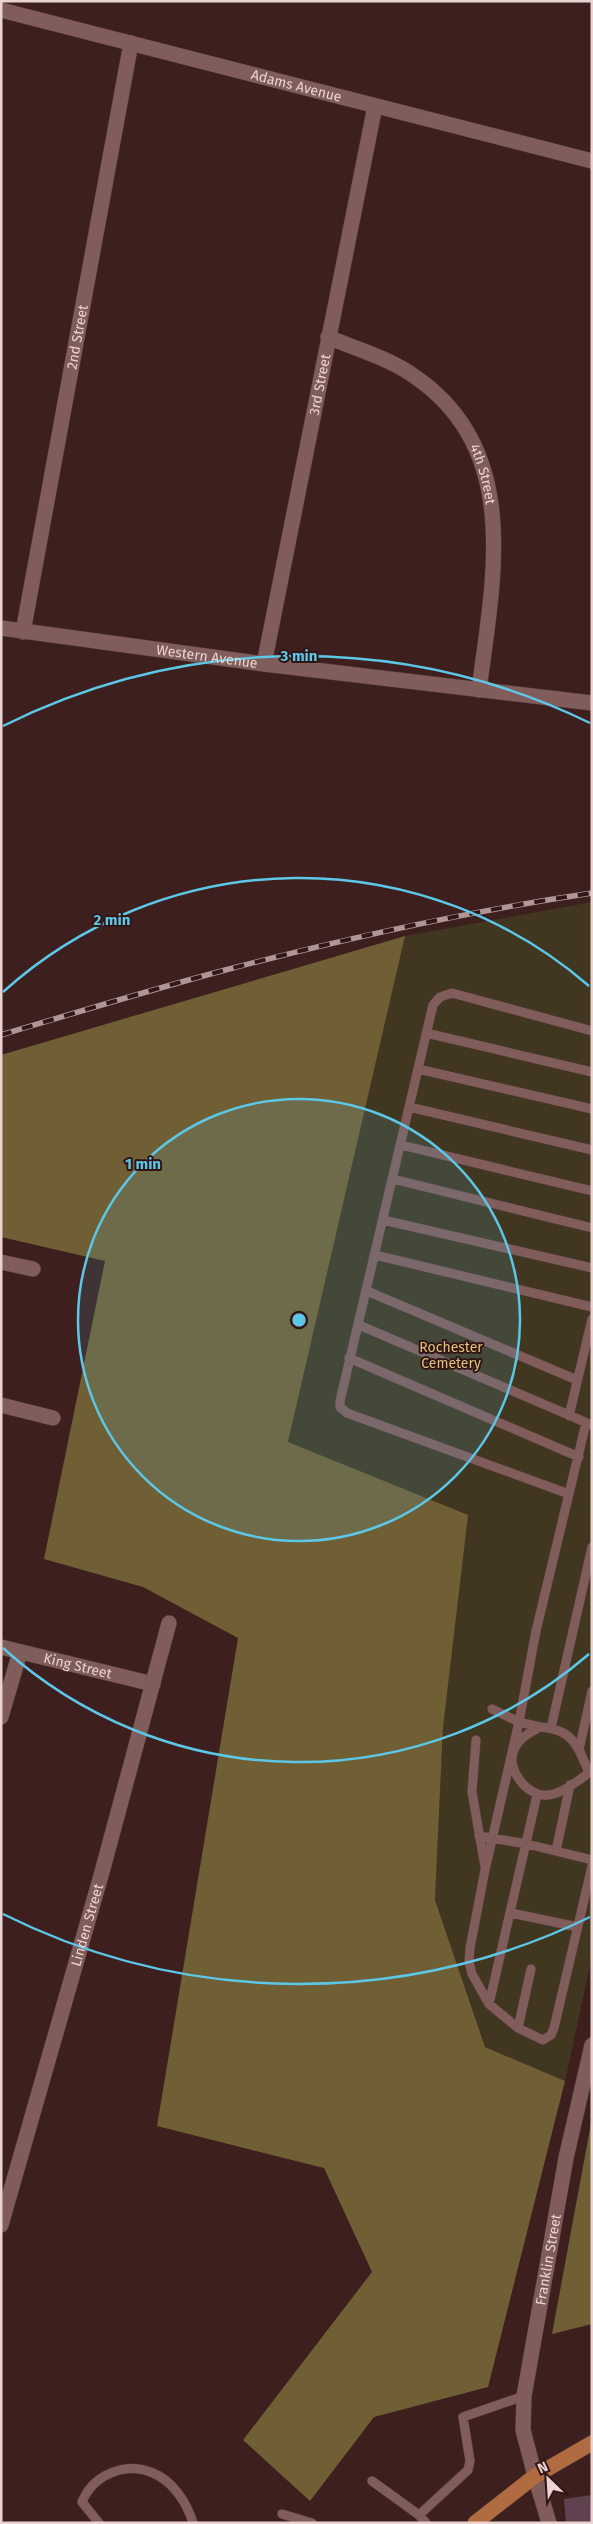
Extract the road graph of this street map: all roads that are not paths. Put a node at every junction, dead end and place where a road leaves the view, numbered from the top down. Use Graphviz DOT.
graph roads {
  1 [pos="1,10"];
  2 [pos="132,43"];
  3 [pos="375,106"];
  4 [pos="592,161"];
  5 [pos="328,337"];
  6 [pos="1,628"];
  7 [pos="23,632"];
  8 [pos="264,664"];
  9 [pos="479,690"];
  10 [pos="592,703"];
  11 [pos="592,1031"];
  12 [pos="426,1033"];
  13 [pos="418,1069"];
  14 [pos="592,1072"];
  15 [pos="409,1107"];
  16 [pos="592,1108"];
  17 [pos="401,1145"];
  18 [pos="592,1150"];
  19 [pos="393,1179"];
  20 [pos="592,1191"];
  21 [pos="383,1220"];
  22 [pos="592,1228"];
  23 [pos="375,1255"];
  24 [pos="1,1262"];
  25 [pos="592,1268"];
  26 [pos="34,1269"];
  27 [pos="367,1291"];
  28 [pos="592,1307"];
  29 [pos="592,1319"];
  30 [pos="359,1325"];
  31 [pos="349,1358"];
  32 [pos="577,1380"];
  33 [pos="1,1405"];
  34 [pos="569,1416"];
  35 [pos="53,1418"];
  36 [pos="589,1424"];
  37 [pos="579,1458"];
  38 [pos="569,1494"];
  39 [pos="592,1547"];
  40 [pos="169,1623"];
  41 [pos="1,1647"];
  42 [pos="20,1652"];
  43 [pos="153,1684"];
  44 [pos="592,1691"];
  45 [pos="492,1709"];
  46 [pos="1,1717"];
  47 [pos="519,1722"];
  48 [pos="540,1728"];
  49 [pos="551,1728"];
  50 [pos="476,1740"];
  51 [pos="580,1750"];
  52 [pos="513,1752"];
  53 [pos="590,1774"];
  54 [pos="570,1785"];
  55 [pos="537,1795"];
  56 [pos="479,1836"];
  57 [pos="493,1838"];
  58 [pos="527,1844"];
  59 [pos="556,1851"];
  60 [pos="592,1860"];
  61 [pos="592,1866"];
  62 [pos="485,1870"];
  63 [pos="511,1913"];
  64 [pos="578,1927"];
  65 [pos="531,1969"];
  66 [pos="489,2004"];
  67 [pos="518,2028"];
  68 [pos="592,2046"];
  69 [pos="2,2217"];
  70 [pos="524,2396"];
  71 [pos="592,2443"];
  72 [pos="535,2476"];
  73 [pos="372,2482"];
  74 [pos="282,2514"];
  75 [pos="419,2515"];
  76 [pos="99,2523"];
  77 [pos="193,2523"];
  78 [pos="312,2523"];
  79 [pos="426,2523"];
  80 [pos="475,2523"];
  81 [pos="549,2523"];
  1 -- 2 [label="street, Adams Avenue"];
  2 -- 3 [label="street, Adams Avenue"];
  2 -- 7 [label="street, 2nd Street"];
  3 -- 4 [label="street, Adams Avenue"];
  3 -- 5 [label="street, 3rd Street"];
  5 -- 8 [label="street, 3rd Street"];
  5 -- 9 [label="street, 4th Street"];
  6 -- 7 [label="street, Western Avenue"];
  7 -- 8 [label="street, Western Avenue"];
  8 -- 9 [label="street, Western Avenue"];
  9 -- 10 [label="street, Western Avenue"];
  11 -- 12 [label="lane"];
  12 -- 13 [label="lane"];
  12 -- 14 [label="lane"];
  13 -- 15 [label="lane"];
  13 -- 16 [label="lane"];
  15 -- 17 [label="lane"];
  15 -- 18 [label="lane"];
  17 -- 19 [label="lane"];
  17 -- 20 [label="lane"];
  19 -- 21 [label="lane"];
  19 -- 22 [label="lane"];
  21 -- 23 [label="lane"];
  21 -- 25 [label="lane"];
  23 -- 27 [label="lane"];
  23 -- 28 [label="lane"];
  24 -- 26 [label="street"];
  27 -- 30 [label="lane"];
  27 -- 32 [label="lane"];
  29 -- 32 [label="lane"];
  30 -- 31 [label="lane"];
  30 -- 34 [label="lane"];
  31 -- 37 [label="lane"];
  31 -- 38 [label="lane"];
  32 -- 34 [label="lane"];
  33 -- 35 [label="street"];
  34 -- 36 [label="lane"];
  36 -- 37 [label="lane"];
  37 -- 38 [label="lane"];
  38 -- 47 [label="lane"];
  39 -- 49 [label="lane"];
  40 -- 43 [label="street, Linden Street"];
  41 -- 42 [label="street, King Street"];
  42 -- 43 [label="street, King Street"];
  42 -- 46 [label="street"];
  43 -- 69 [label="street, Linden Street"];
  44 -- 51 [label="lane"];
  45 -- 47 [label="lane"];
  47 -- 48 [label="lane"];
  47 -- 52 [label="lane"];
  48 -- 49 [label="lane"];
  48 -- 52 [label="lane"];
  49 -- 51 [label="lane"];
  50 -- 56 [label="lane"];
  51 -- 53 [label="lane"];
  52 -- 55 [label="lane"];
  52 -- 57 [label="lane"];
  53 -- 54 [label="lane"];
  54 -- 55 [label="lane"];
  54 -- 59 [label="lane"];
  55 -- 58 [label="lane"];
  56 -- 57 [label="lane"];
  56 -- 62 [label="lane"];
  57 -- 58 [label="lane"];
  57 -- 62 [label="lane"];
  58 -- 59 [label="lane"];
  58 -- 63 [label="lane"];
  59 -- 60 [label="lane"];
  61 -- 64 [label="lane"];
  62 -- 66 [label="lane"];
  63 -- 64 [label="lane"];
  63 -- 66 [label="lane"];
  64 -- 67 [label="lane"];
  65 -- 67 [label="lane"];
  66 -- 67 [label="lane"];
  68 -- 70 [label="street, Franklin Street"];
  70 -- 72 [label="street, Franklin Street"];
  70 -- 75 [label="lane"];
  71 -- 72 [label="main road"];
  72 -- 80 [label="main road"];
  72 -- 81 [label="street, Franklin Street"];
  73 -- 75 [label="lane"];
  74 -- 78 [label="lane"];
  75 -- 79 [label="lane"];
  76 -- 77 [label="lane"];
}
